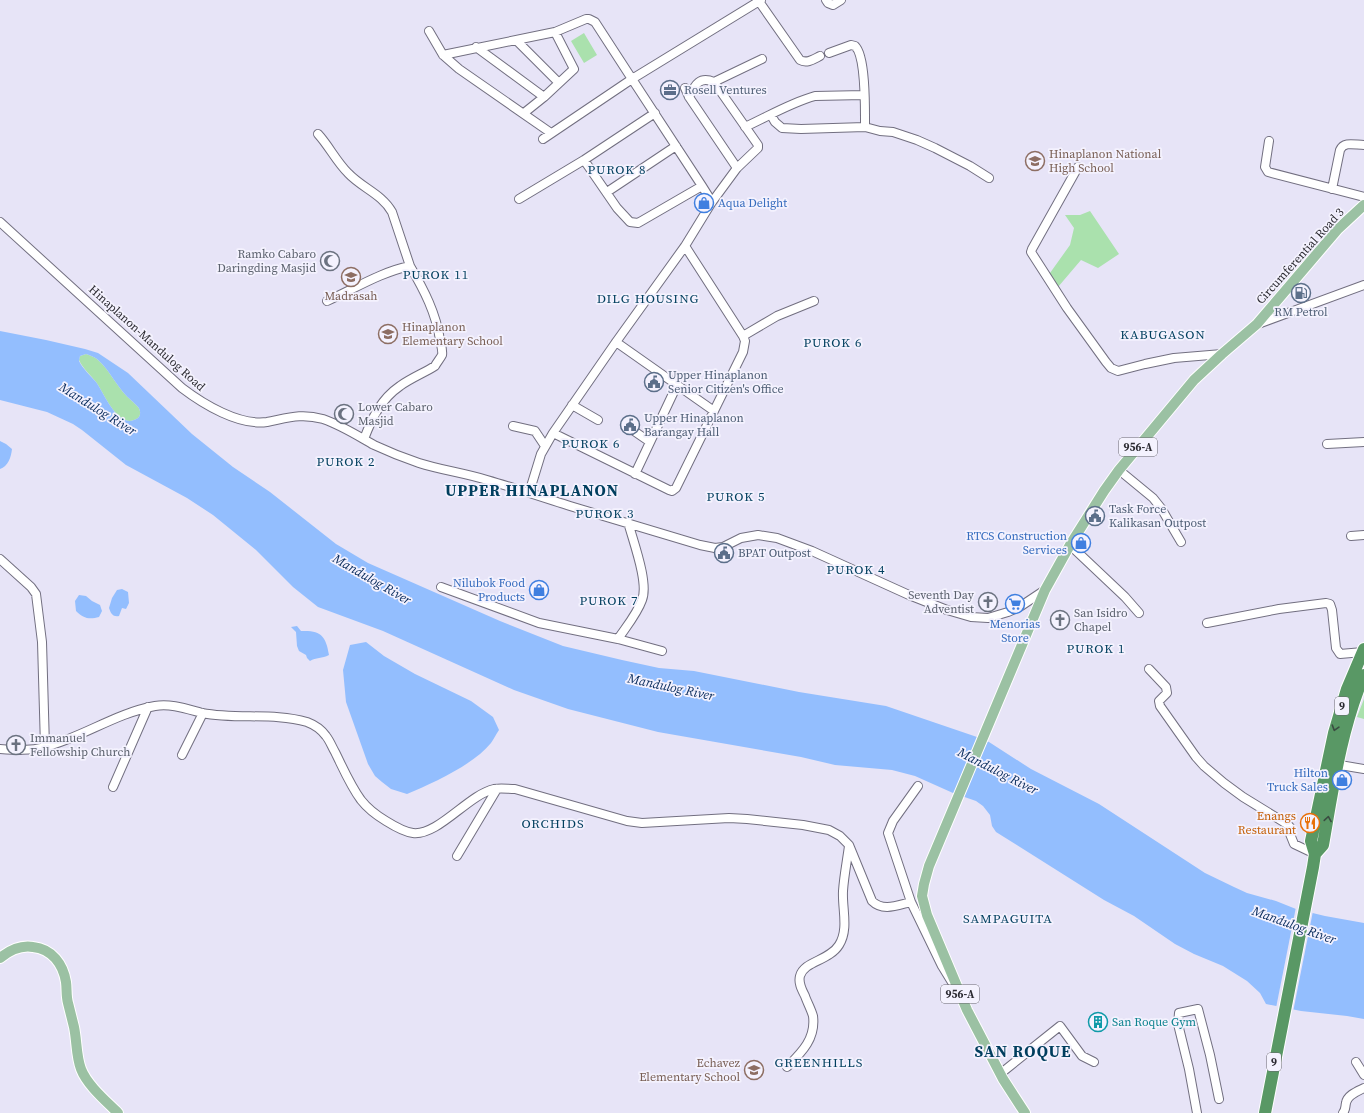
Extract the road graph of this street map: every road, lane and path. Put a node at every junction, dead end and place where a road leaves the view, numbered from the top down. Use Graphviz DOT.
graph roads {
  1 [pos="759,0"];
  2 [pos="826,0"];
  3 [pos="841,0"];
  4 [pos="429,31"];
  5 [pos="555,32"];
  6 [pos="517,41"];
  7 [pos="476,47"];
  8 [pos="829,53"];
  9 [pos="444,55"];
  10 [pos="820,56"];
  11 [pos="762,59"];
  12 [pos="632,79"];
  13 [pos="714,82"];
  14 [pos="559,84"];
  15 [pos="685,88"];
  16 [pos="864,95"];
  17 [pos="544,97"];
  18 [pos="689,97"];
  19 [pos="524,113"];
  20 [pos="655,113"];
  21 [pos="771,115"];
  22 [pos="745,127"];
  23 [pos="865,127"];
  24 [pos="551,133"];
  25 [pos="318,134"];
  26 [pos="543,139"];
  27 [pos="1269,141"];
  28 [pos="1364,145"];
  29 [pos="676,146"];
  30 [pos="584,160"];
  31 [pos="1078,167"];
  32 [pos="737,168"];
  33 [pos="989,178"];
  34 [pos="702,186"];
  35 [pos="1332,189"];
  36 [pos="607,192"];
  37 [pos="1364,197"];
  38 [pos="519,199"];
  39 [pos="712,202"];
  40 [pos="1364,205"];
  41 [pos="0,222"];
  42 [pos="685,246"];
  43 [pos="410,266"];
  44 [pos="1364,285"];
  45 [pos="327,301"];
  46 [pos="814,301"];
  47 [pos="1257,324"];
  48 [pos="743,336"];
  49 [pos="616,342"];
  50 [pos="1222,354"];
  51 [pos="677,385"];
  52 [pos="572,405"];
  53 [pos="714,411"];
  54 [pos="598,420"];
  55 [pos="513,426"];
  56 [pos="634,431"];
  57 [pos="553,433"];
  58 [pos="364,439"];
  59 [pos="650,442"];
  60 [pos="1364,442"];
  61 [pos="1327,444"];
  62 [pos="545,446"];
  63 [pos="1120,470"];
  64 [pos="635,474"];
  65 [pos="529,493"];
  66 [pos="628,522"];
  67 [pos="1351,536"];
  68 [pos="1364,536"];
  69 [pos="1181,542"];
  70 [pos="1070,545"];
  71 [pos="0,559"];
  72 [pos="441,586"];
  73 [pos="1045,590"];
  74 [pos="1139,613"];
  75 [pos="1207,623"];
  76 [pos="618,639"];
  77 [pos="1363,650"];
  78 [pos="662,651"];
  79 [pos="1149,668"];
  80 [pos="1364,675"];
  81 [pos="148,707"];
  82 [pos="203,713"];
  83 [pos="45,747"];
  84 [pos="0,749"];
  85 [pos="182,755"];
  86 [pos="1332,764"];
  87 [pos="1364,769"];
  88 [pos="918,786"];
  89 [pos="113,787"];
  90 [pos="497,789"];
  91 [pos="849,845"];
  92 [pos="1314,854"];
  93 [pos="457,856"];
  94 [pos="911,902"];
  95 [pos="0,958"];
  96 [pos="956,987"];
  97 [pos="1094,1062"];
  98 [pos="1356,1062"];
  99 [pos="786,1068"];
  100 [pos="1000,1074"];
  101 [pos="1364,1075"];
  102 [pos="1364,1088"];
  103 [pos="1219,1099"];
  104 [pos="118,1113"];
  105 [pos="1025,1113"];
  106 [pos="1197,1113"];
  107 [pos="1265,1113"];
  108 [pos="1344,1113"];
  1 -- 10 [label="street"];
  1 -- 12 [label="street"];
  2 -- 3 [label="street"];
  4 -- 9 [label="street"];
  5 -- 6 [label="street"];
  5 -- 12 [label="street"];
  5 -- 14 [label="street"];
  6 -- 7 [label="street"];
  6 -- 14 [label="street"];
  7 -- 9 [label="street"];
  7 -- 17 [label="street"];
  8 -- 16 [label="street"];
  9 -- 19 [label="street"];
  11 -- 13 [label="street"];
  12 -- 20 [label="street"];
  12 -- 24 [label="street"];
  13 -- 18 [label="street"];
  13 -- 22 [label="street"];
  14 -- 17 [label="street"];
  15 -- 18 [label="street"];
  16 -- 21 [label="street"];
  16 -- 23 [label="street"];
  17 -- 19 [label="street"];
  18 -- 32 [label="street"];
  19 -- 24 [label="street"];
  20 -- 29 [label="street"];
  20 -- 30 [label="street"];
  21 -- 22 [label="street"];
  21 -- 23 [label="street"];
  22 -- 32 [label="street"];
  23 -- 33 [label="street"];
  24 -- 26 [label="street"];
  25 -- 43 [label="street"];
  27 -- 35 [label="street"];
  28 -- 35 [label="street"];
  29 -- 34 [label="street"];
  29 -- 36 [label="street"];
  30 -- 36 [label="street"];
  30 -- 38 [label="street"];
  31 -- 50 [label="street"];
  32 -- 39 [label="street"];
  34 -- 36 [label="street"];
  34 -- 39 [label="street"];
  35 -- 37 [label="street"];
  39 -- 42 [label="street"];
  40 -- 47 [label="main road, Circumferential Road 3 / 956-A"];
  41 -- 58 [label="street, Hinaplanon-Mandulog Road"];
  42 -- 48 [label="street"];
  42 -- 49 [label="street"];
  43 -- 45 [label="street"];
  43 -- 58 [label="street"];
  44 -- 47 [label="street, 956-A"];
  46 -- 48 [label="street"];
  47 -- 50 [label="main road, 956-A"];
  48 -- 53 [label="street"];
  49 -- 51 [label="street"];
  49 -- 52 [label="street"];
  50 -- 63 [label="main road, 956-A"];
  51 -- 53 [label="street"];
  51 -- 59 [label="street"];
  52 -- 54 [label="street"];
  52 -- 57 [label="street"];
  53 -- 64 [label="street"];
  55 -- 62 [label="street"];
  56 -- 59 [label="street"];
  57 -- 62 [label="street"];
  57 -- 64 [label="street"];
  58 -- 65 [label="street, Hinaplanon-Mandulog Road"];
  59 -- 64 [label="street"];
  60 -- 61 [label="street"];
  62 -- 65 [label="street"];
  63 -- 69 [label="street"];
  63 -- 70 [label="main road, 956-A"];
  65 -- 66 [label="street, Hinaplanon-Mandulog Road"];
  66 -- 73 [label="street, Hinaplanon-Mandulog Road"];
  66 -- 76 [label="street"];
  67 -- 68 [label="street"];
  70 -- 73 [label="main road, 956-A"];
  70 -- 74 [label="street"];
  71 -- 83 [label="street"];
  72 -- 76 [label="street"];
  73 -- 96 [label="main road, 956-A"];
  75 -- 77 [label="street"];
  76 -- 78 [label="street"];
  77 -- 86 [label="highway, 9, one-way"];
  79 -- 92 [label="street"];
  80 -- 86 [label="highway, 9"];
  81 -- 82 [label="street"];
  81 -- 83 [label="street"];
  81 -- 89 [label="street"];
  82 -- 85 [label="street"];
  82 -- 90 [label="street"];
  83 -- 84 [label="street"];
  86 -- 87 [label="street"];
  86 -- 92 [label="highway, 9"];
  92 -- 86 [label="highway, 9, one-way"];
  88 -- 94 [label="street"];
  90 -- 91 [label="street"];
  90 -- 93 [label="street"];
  91 -- 94 [label="street"];
  91 -- 99 [label="street"];
  92 -- 107 [label="highway, 9"];
  94 -- 96 [label="street"];
  95 -- 104 [label="main road"];
  96 -- 100 [label="main road, 956-A"];
  97 -- 100 [label="street"];
  98 -- 101 [label="street"];
  100 -- 105 [label="main road, 956-A"];
  102 -- 108 [label="street"];
  103 -- 106 [label="street"];
}
